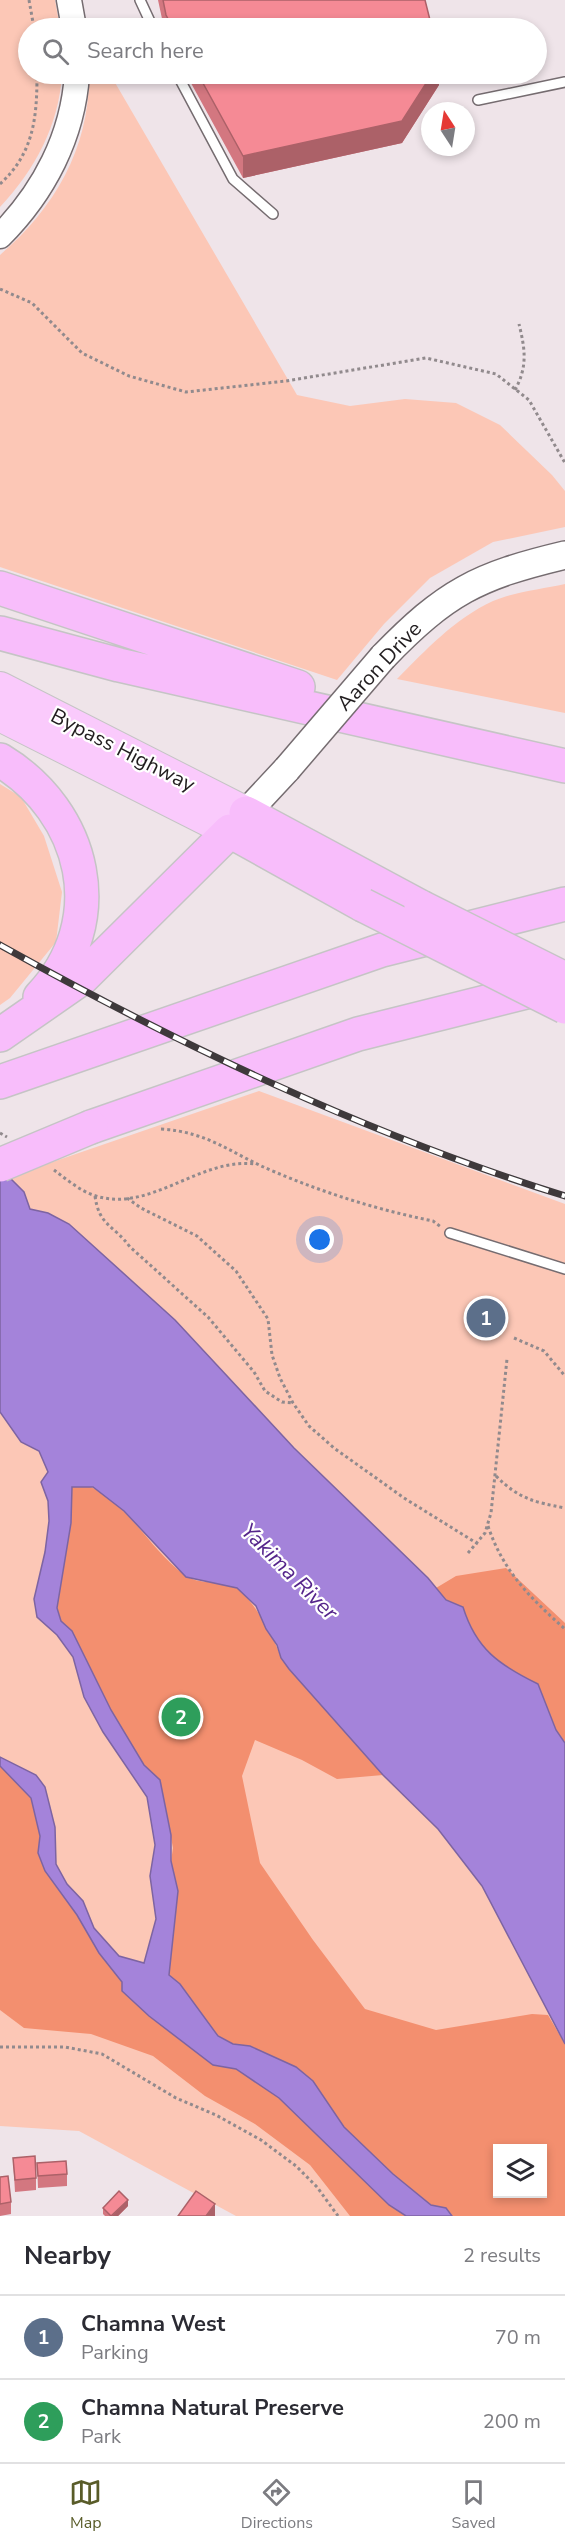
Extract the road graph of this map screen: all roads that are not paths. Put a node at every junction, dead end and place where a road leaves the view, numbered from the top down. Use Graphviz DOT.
graph roads {
  1 [pos="69,0"];
  2 [pos="140,0"];
  3 [pos="72,18"];
  4 [pos="148,18"];
  5 [pos="565,82"];
  6 [pos="75,84"];
  7 [pos="182,84"];
  8 [pos="478,100"];
  9 [pos="33,197"];
  10 [pos="273,214"];
  11 [pos="0,221"];
  12 [pos="0,236"];
  13 [pos="565,555"];
  14 [pos="0,588"];
  15 [pos="0,633"];
  16 [pos="0,688"];
  17 [pos="0,715"];
  18 [pos="458,743"];
  19 [pos="0,760"];
  20 [pos="565,766"];
  21 [pos="238,822"];
  22 [pos="368,894"];
  23 [pos="565,904"];
  24 [pos="565,981"];
  25 [pos="565,1007"];
  26 [pos="6,1031"];
  27 [pos="15,1076"];
  28 [pos="7,1154"];
  29 [pos="450,1233"];
  30 [pos="565,1269"];
  1 -- 3 [label="street"];
  2 -- 4 [label="lane"];
  5 -- 8 [label="lane"];
  6 -- 9 [label="street"];
  7 -- 10 [label="lane"];
  9 -- 11 [label="street"];
  9 -- 12 [label="street"];
  13 -- 21 [label="main road, Aaron Drive, bridge"];
  14 -- 18 [label="highway"];
  15 -- 18 [label="highway"];
  16 -- 21 [label="highway, Bypass Highway"];
  17 -- 21 [label="highway, Bypass Highway"];
  18 -- 20 [label="highway"];
  19 -- 26 [label="highway"];
  21 -- 22 [label="highway"];
  21 -- 26 [label="highway"];
  22 -- 24 [label="highway, bridge"];
  22 -- 25 [label="highway, bridge"];
  23 -- 27 [label="highway"];
  24 -- 28 [label="highway, bridge"];
  29 -- 30 [label="lane"];
}
